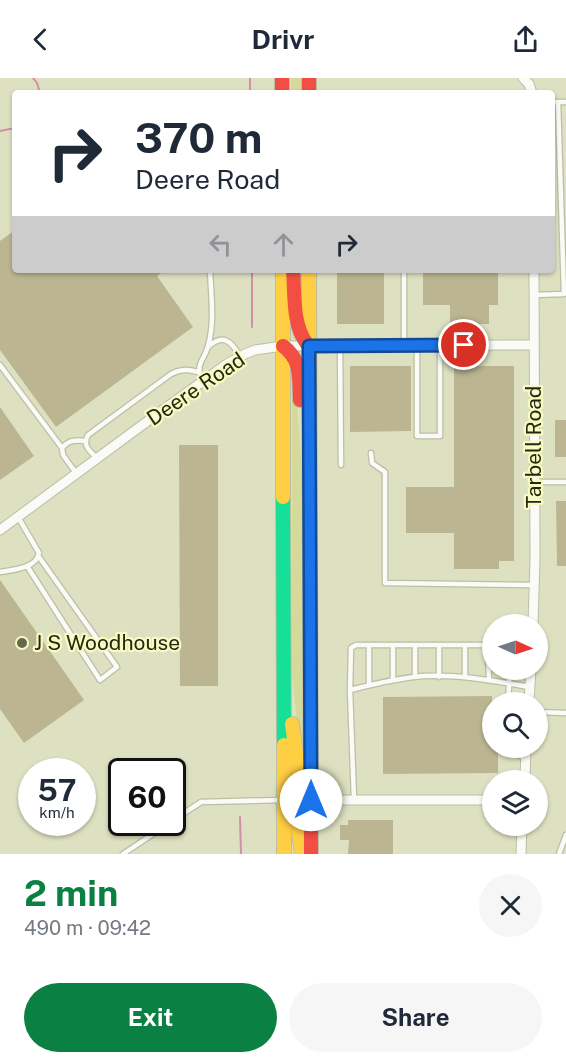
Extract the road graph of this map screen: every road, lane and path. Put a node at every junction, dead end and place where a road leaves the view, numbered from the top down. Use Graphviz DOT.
graph roads {
  1 [pos="558,102"];
  2 [pos="566,102"];
  3 [pos="555,201"];
  4 [pos="561,201"];
  5 [pos="210,273"];
  6 [pos="283,273"];
  7 [pos="293,273"];
  8 [pos="309,273"];
  9 [pos="404,273"];
  10 [pos="534,273"];
  11 [pos="565,294"];
  12 [pos="534,295"];
  13 [pos="404,345"];
  14 [pos="417,345"];
  15 [pos="440,345"];
  16 [pos="534,345"];
  17 [pos="283,346"];
  18 [pos="309,346"];
  19 [pos="340,346"];
  20 [pos="208,347"];
  21 [pos="240,357"];
  22 [pos="0,365"];
  23 [pos="201,377"];
  24 [pos="85,441"];
  25 [pos="62,448"];
  26 [pos="371,453"];
  27 [pos="97,458"];
  28 [pos="341,465"];
  29 [pos="76,474"];
  30 [pos="534,482"];
  31 [pos="566,482"];
  32 [pos="310,484"];
  33 [pos="18,517"];
  34 [pos="0,530"];
  35 [pos="39,557"];
  36 [pos="27,566"];
  37 [pos="0,572"];
  38 [pos="534,585"];
  39 [pos="533,614"];
  40 [pos="369,645"];
  41 [pos="393,645"];
  42 [pos="415,645"];
  43 [pos="439,645"];
  44 [pos="465,645"];
  45 [pos="482,645"];
  46 [pos="284,671"];
  47 [pos="439,676"];
  48 [pos="415,677"];
  49 [pos="465,677"];
  50 [pos="482,679"];
  51 [pos="489,680"];
  52 [pos="510,680"];
  53 [pos="530,680"];
  54 [pos="393,681"];
  55 [pos="510,684"];
  56 [pos="369,685"];
  57 [pos="530,687"];
  58 [pos="350,690"];
  59 [pos="509,692"];
  60 [pos="530,692"];
  61 [pos="548,712"];
  62 [pos="566,713"];
  63 [pos="526,758"];
  64 [pos="525,770"];
  65 [pos="284,800"];
  66 [pos="311,800"];
  67 [pos="354,800"];
  68 [pos="482,800"];
  69 [pos="186,812"];
  70 [pos="566,835"];
  71 [pos="150,836"];
  72 [pos="521,836"];
  73 [pos="123,854"];
  74 [pos="284,854"];
  75 [pos="302,854"];
  76 [pos="311,854"];
  77 [pos="520,854"];
  78 [pos="559,854"];
  1 -- 2 [label="lane"];
  1 -- 4 [label="lane"];
  3 -- 4 [label="lane"];
  4 -- 11 [label="lane"];
  5 -- 20 [label="lane"];
  6 -- 17 [label="main road"];
  7 -- 18 [label="main road"];
  8 -- 18 [label="main road"];
  9 -- 13 [label="lane"];
  10 -- 12 [label="street, Tarbell Road"];
  11 -- 12 [label="lane"];
  12 -- 16 [label="street, Tarbell Road"];
  13 -- 14 [label="street, Deere Road"];
  13 -- 19 [label="street, Deere Road"];
  14 -- 15 [label="street, Deere Road"];
  14 -- 15 [label="lane"];
  15 -- 16 [label="street, Deere Road"];
  16 -- 30 [label="street, Tarbell Road"];
  17 -- 18 [label="street, Deere Road"];
  17 -- 21 [label="street, Deere Road"];
  17 -- 32 [label="main road"];
  17 -- 46 [label="main road"];
  18 -- 19 [label="street, Deere Road"];
  18 -- 32 [label="main road"];
  19 -- 28 [label="lane"];
  20 -- 21 [label="lane"];
  20 -- 23 [label="lane"];
  21 -- 23 [label="street, Deere Road"];
  22 -- 25 [label="lane"];
  23 -- 24 [label="lane"];
  23 -- 27 [label="street, Deere Road"];
  24 -- 25 [label="lane"];
  24 -- 27 [label="lane"];
  25 -- 29 [label="lane"];
  26 -- 38 [label="lane"];
  27 -- 29 [label="street, Deere Road"];
  29 -- 33 [label="street, Deere Road"];
  30 -- 31 [label="lane"];
  30 -- 38 [label="street, Tarbell Road"];
  32 -- 66 [label="main road"];
  33 -- 34 [label="street, Deere Road"];
  33 -- 35 [label="lane"];
  35 -- 36 [label="lane"];
  35 -- 36 [label="lane"];
  36 -- 37 [label="lane"];
  38 -- 39 [label="street, Tarbell Road"];
  40 -- 41 [label="lane"];
  40 -- 56 [label="lane"];
  40 -- 58 [label="lane"];
  41 -- 42 [label="lane"];
  41 -- 54 [label="lane"];
  42 -- 43 [label="lane"];
  42 -- 48 [label="lane"];
  43 -- 44 [label="lane"];
  43 -- 47 [label="lane"];
  44 -- 45 [label="lane"];
  44 -- 49 [label="lane"];
  46 -- 65 [label="main road"];
  46 -- 66 [label="main road"];
  47 -- 48 [label="lane"];
  47 -- 49 [label="lane"];
  48 -- 54 [label="lane"];
  49 -- 50 [label="lane"];
  51 -- 55 [label="lane"];
  52 -- 55 [label="lane"];
  53 -- 57 [label="street"];
  54 -- 56 [label="lane"];
  55 -- 57 [label="lane"];
  55 -- 59 [label="lane"];
  56 -- 58 [label="lane"];
  57 -- 60 [label="street"];
  58 -- 67 [label="lane"];
  61 -- 62 [label="lane"];
  63 -- 64 [label="street"];
  65 -- 66 [label="street"];
  65 -- 69 [label="lane"];
  65 -- 74 [label="main road"];
  65 -- 75 [label="main road"];
  66 -- 67 [label="street"];
  66 -- 76 [label="main road"];
  67 -- 68 [label="street"];
  70 -- 78 [label="lane"];
  71 -- 73 [label="lane"];
  72 -- 77 [label="street"];
}
